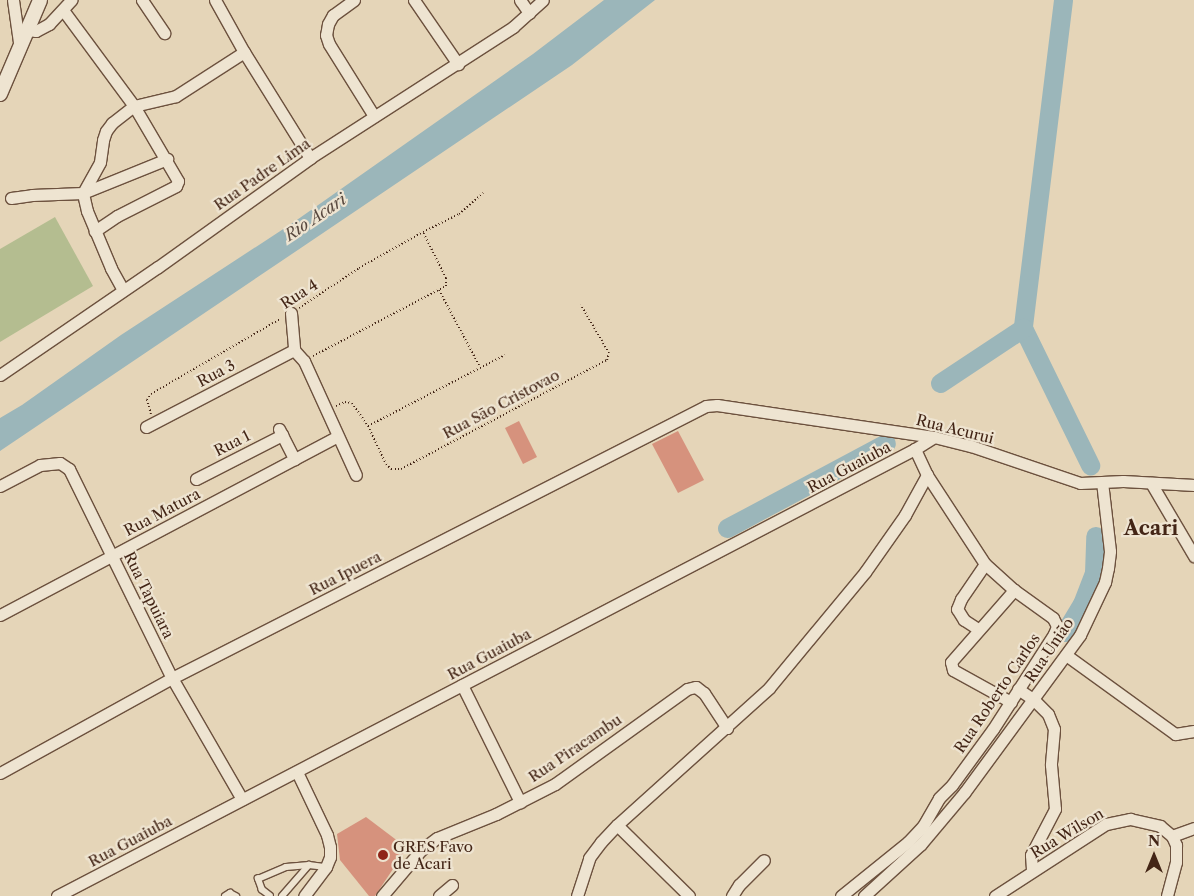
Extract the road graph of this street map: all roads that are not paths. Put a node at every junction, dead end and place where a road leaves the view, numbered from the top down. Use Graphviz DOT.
graph roads {
  1 [pos="13,0"];
  2 [pos="40,0"];
  3 [pos="71,0"];
  4 [pos="142,0"];
  5 [pos="215,0"];
  6 [pos="354,0"];
  7 [pos="414,0"];
  8 [pos="520,0"];
  9 [pos="543,0"];
  10 [pos="63,10"];
  11 [pos="529,13"];
  12 [pos="28,30"];
  13 [pos="164,32"];
  14 [pos="20,49"];
  15 [pos="244,52"];
  16 [pos="458,64"];
  17 [pos="0,94"];
  18 [pos="134,106"];
  19 [pos="374,116"];
  20 [pos="310,158"];
  21 [pos="167,159"];
  22 [pos="83,193"];
  23 [pos="11,198"];
  24 [pos="95,231"];
  25 [pos="123,290"];
  26 [pos="291,313"];
  27 [pos="299,355"];
  28 [pos="0,375"];
  29 [pos="706,406"];
  30 [pos="150,425"];
  31 [pos="338,436"];
  32 [pos="934,437"];
  33 [pos="915,449"];
  34 [pos="294,459"];
  35 [pos="356,475"];
  36 [pos="927,476"];
  37 [pos="196,479"];
  38 [pos="1102,482"];
  39 [pos="1151,483"];
  40 [pos="0,486"];
  41 [pos="1194,486"];
  42 [pos="113,556"];
  43 [pos="1194,556"];
  44 [pos="985,564"];
  45 [pos="1014,590"];
  46 [pos="0,615"];
  47 [pos="978,629"];
  48 [pos="1066,655"];
  49 [pos="172,678"];
  50 [pos="462,685"];
  51 [pos="1018,689"];
  52 [pos="1033,699"];
  53 [pos="1010,702"];
  54 [pos="727,728"];
  55 [pos="1194,731"];
  56 [pos="297,772"];
  57 [pos="0,773"];
  58 [pos="242,799"];
  59 [pos="520,802"];
  60 [pos="617,825"];
  61 [pos="1194,828"];
  62 [pos="1172,836"];
  63 [pos="764,860"];
  64 [pos="310,865"];
  65 [pos="326,867"];
  66 [pos="1032,870"];
  67 [pos="866,876"];
  68 [pos="452,885"];
  69 [pos="876,886"];
  70 [pos="843,895"];
  71 [pos="58,896"];
  72 [pos="225,896"];
  73 [pos="236,896"];
  74 [pos="270,896"];
  75 [pos="282,896"];
  76 [pos="304,896"];
  77 [pos="382,896"];
  78 [pos="439,896"];
  79 [pos="577,896"];
  80 [pos="689,896"];
  81 [pos="732,896"];
  82 [pos="864,896"];
  83 [pos="995,896"];
  84 [pos="1167,896"];
  1 -- 14 [label="street"];
  2 -- 12 [label="street"];
  3 -- 10 [label="street"];
  4 -- 13 [label="street"];
  5 -- 15 [label="street"];
  6 -- 19 [label="street"];
  7 -- 16 [label="street"];
  8 -- 11 [label="street"];
  9 -- 11 [label="street, Rua Padre Lima"];
  10 -- 12 [label="street"];
  10 -- 18 [label="street"];
  11 -- 16 [label="street, Rua Padre Lima"];
  12 -- 14 [label="street"];
  14 -- 17 [label="street"];
  15 -- 18 [label="street"];
  15 -- 20 [label="street"];
  16 -- 19 [label="street, Rua Padre Lima"];
  18 -- 21 [label="street"];
  18 -- 22 [label="street"];
  19 -- 20 [label="street, Rua Padre Lima"];
  20 -- 25 [label="street, Rua Padre Lima"];
  21 -- 22 [label="street"];
  21 -- 24 [label="street"];
  22 -- 23 [label="street"];
  22 -- 24 [label="street"];
  24 -- 25 [label="street"];
  25 -- 28 [label="street, Rua Padre Lima"];
  26 -- 27 [label="street"];
  27 -- 30 [label="street, Rua 3"];
  27 -- 31 [label="street"];
  29 -- 32 [label="street, Rua Acurui"];
  29 -- 49 [label="street, Rua Ipuera"];
  31 -- 34 [label="street, Rua Matura"];
  31 -- 35 [label="street"];
  32 -- 33 [label="street, Rua Guaiuba"];
  32 -- 38 [label="street, Rua Acurui"];
  33 -- 36 [label="street, Rua Roberto Carlos"];
  33 -- 50 [label="street, Rua Guaiuba"];
  34 -- 37 [label="street, Rua 1"];
  34 -- 42 [label="street, Rua Matura"];
  36 -- 44 [label="street, Rua Roberto Carlos"];
  36 -- 54 [label="street"];
  38 -- 39 [label="street, Rua Acurui"];
  38 -- 48 [label="street, Rua União"];
  39 -- 41 [label="street, Rua Acurui"];
  39 -- 43 [label="street"];
  40 -- 42 [label="street, Rua Tapuiara"];
  42 -- 46 [label="street, Rua Matura"];
  42 -- 49 [label="street, Rua Tapuiara"];
  44 -- 45 [label="street, Rua Roberto Carlos"];
  44 -- 47 [label="street"];
  45 -- 47 [label="street"];
  45 -- 51 [label="street, Rua Roberto Carlos"];
  47 -- 53 [label="street"];
  48 -- 52 [label="street, Rua União"];
  48 -- 55 [label="street"];
  49 -- 57 [label="street, Rua Ipuera"];
  49 -- 58 [label="street, Rua Tapuiara"];
  50 -- 56 [label="street, Rua Guaiuba"];
  50 -- 59 [label="street"];
  51 -- 52 [label="street"];
  51 -- 53 [label="street, Rua Roberto Carlos"];
  52 -- 66 [label="street"];
  52 -- 69 [label="street, Rua União"];
  53 -- 67 [label="street, Rua Roberto Carlos"];
  54 -- 59 [label="street, Rua Piracambu"];
  54 -- 60 [label="street"];
  56 -- 58 [label="street, Rua Guaiuba"];
  56 -- 65 [label="street"];
  58 -- 71 [label="street, Rua Guaiuba"];
  59 -- 77 [label="street, Rua Piracambu"];
  60 -- 79 [label="street"];
  60 -- 80 [label="street"];
  61 -- 62 [label="street"];
  62 -- 66 [label="street, Rua Wilson"];
  62 -- 84 [label="street"];
  63 -- 81 [label="street"];
  64 -- 65 [label="lane"];
  64 -- 74 [label="lane"];
  64 -- 75 [label="lane"];
  65 -- 76 [label="street"];
  66 -- 83 [label="street, Rua Wilson"];
  67 -- 69 [label="street"];
  67 -- 70 [label="street, Rua Roberto Carlos"];
  68 -- 78 [label="street"];
  69 -- 82 [label="street, Rua União"];
  72 -- 73 [label="lane"];
}
